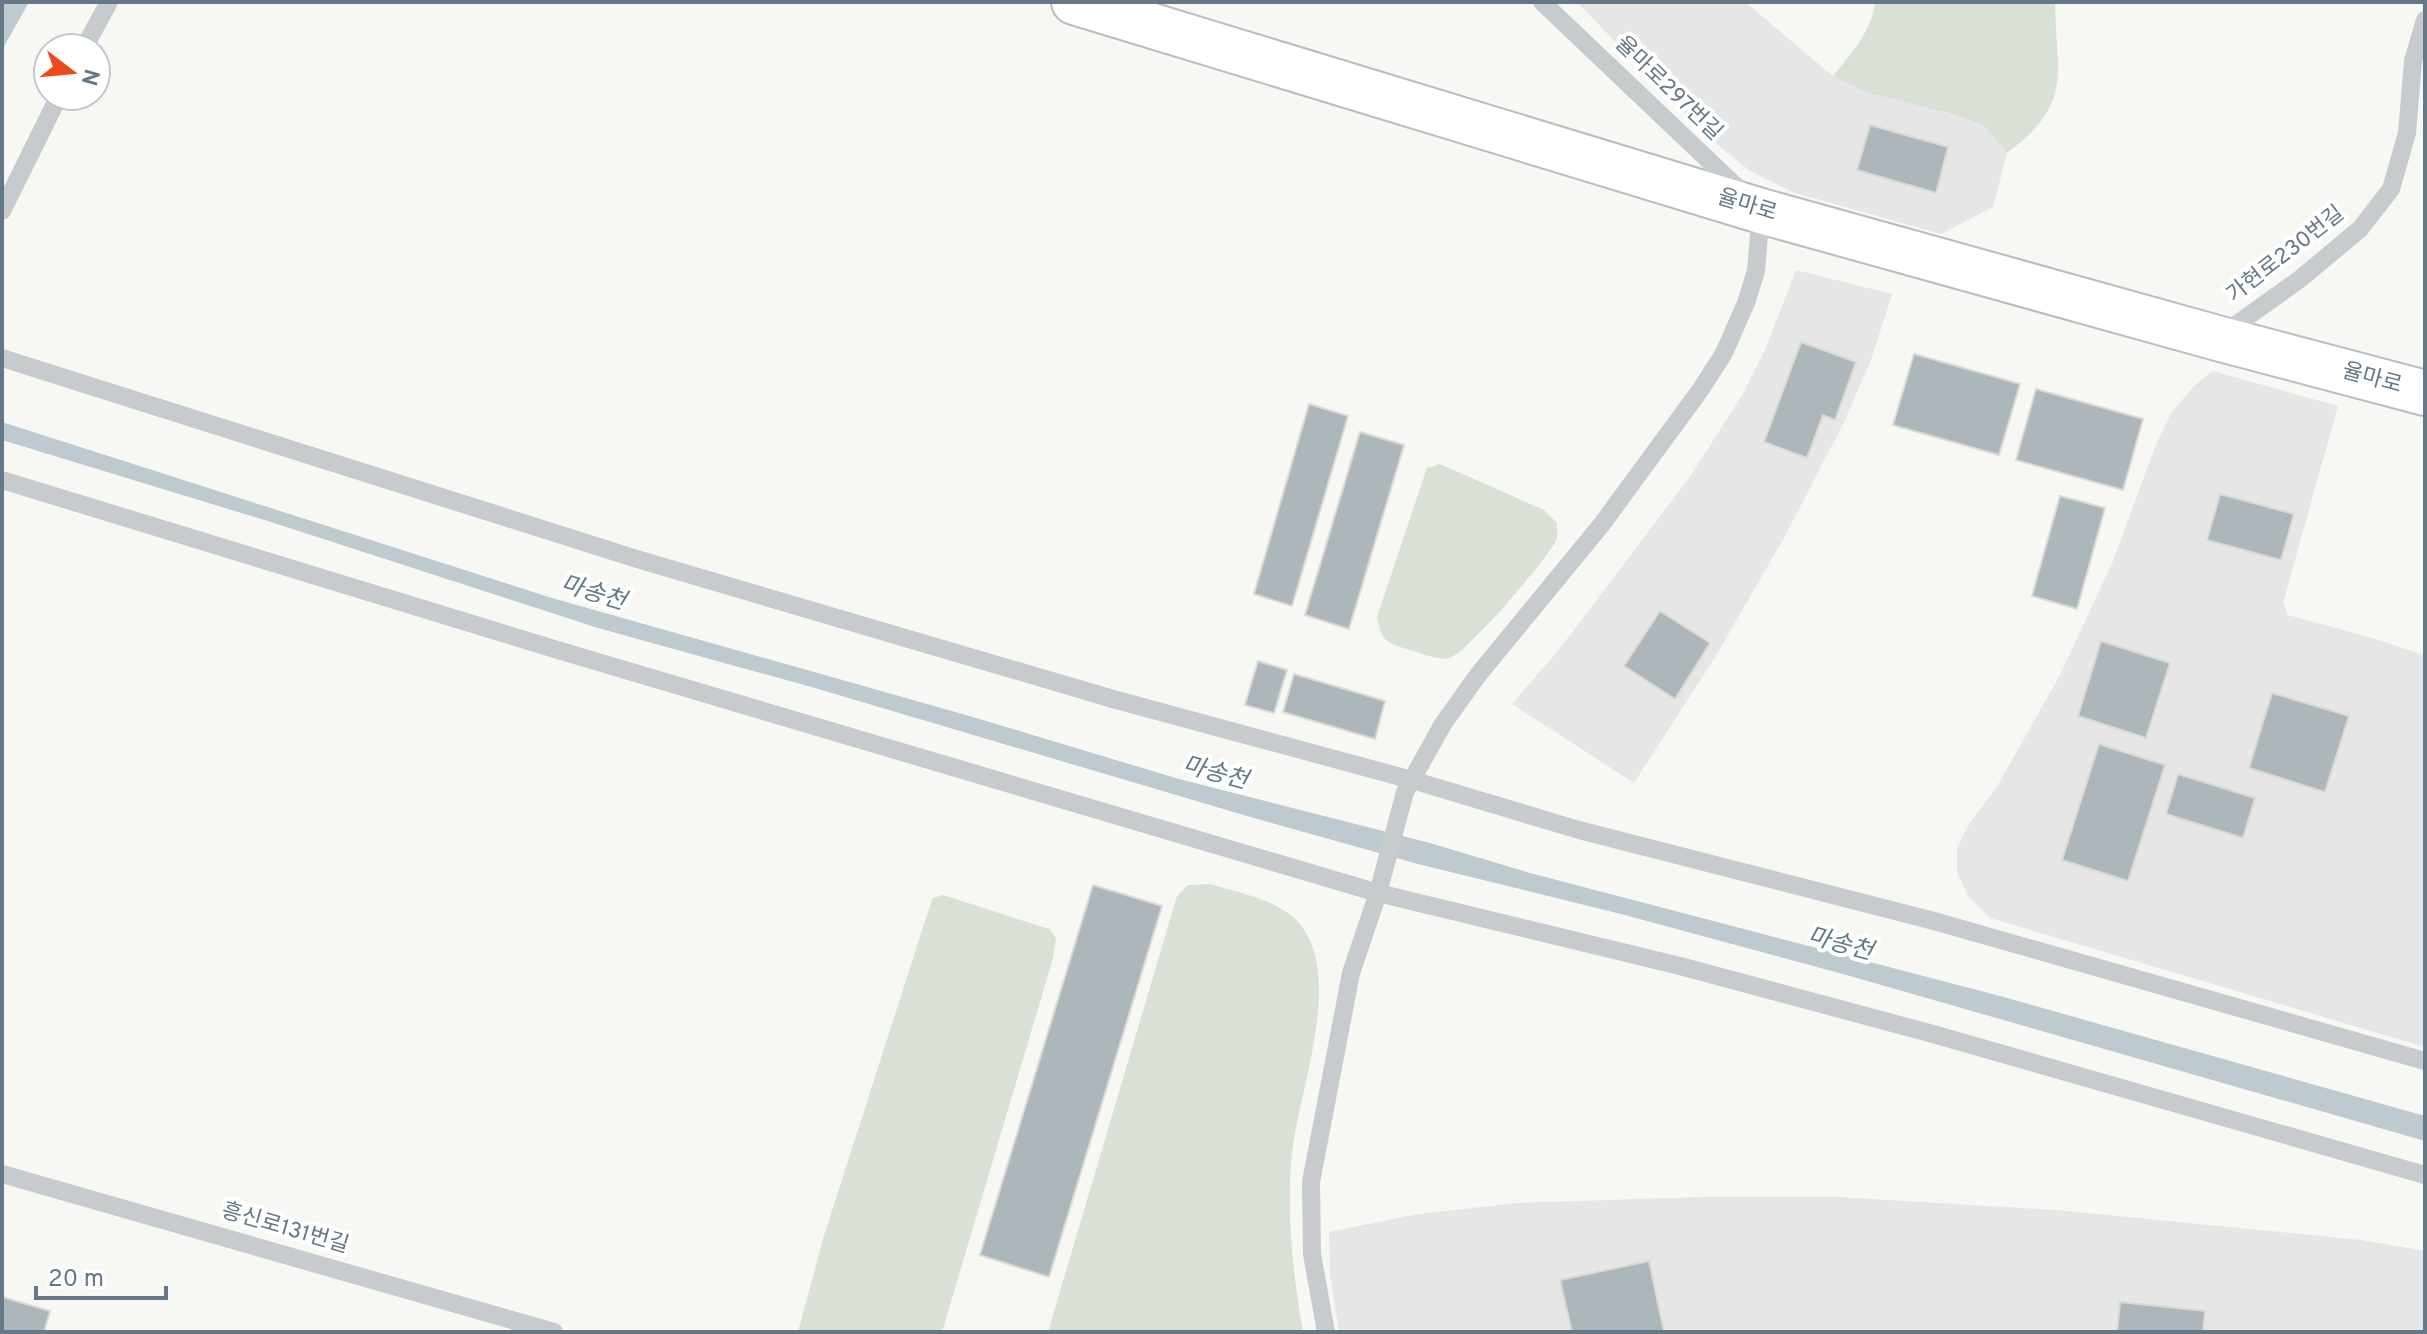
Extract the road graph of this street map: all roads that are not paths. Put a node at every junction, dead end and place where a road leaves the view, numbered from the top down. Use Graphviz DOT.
graph roads {
  1 [pos="109,2"];
  2 [pos="1074,2"];
  3 [pos="1542,2"];
  4 [pos="2425,20"];
  5 [pos="93,32"];
  6 [pos="51,112"];
  7 [pos="2,211"];
  8 [pos="1761,211"];
  9 [pos="2217,338"];
  10 [pos="2,358"];
  11 [pos="2425,393"];
  12 [pos="2,480"];
  13 [pos="1409,786"];
  14 [pos="1378,893"];
  15 [pos="2425,1061"];
  16 [pos="2,1174"];
  17 [pos="2425,1175"];
  18 [pos="554,1332"];
  19 [pos="1326,1332"];
  1 -- 5 [label="lane"];
  2 -- 8 [label="street, 율마로"];
  3 -- 8 [label="lane, 율마로297번길"];
  4 -- 9 [label="lane, 가현로230번길"];
  6 -- 7 [label="lane"];
  8 -- 9 [label="street, 율마로"];
  8 -- 13 [label="lane"];
  9 -- 11 [label="street, 율마로"];
  10 -- 13 [label="lane"];
  12 -- 14 [label="lane"];
  13 -- 14 [label="lane"];
  13 -- 15 [label="lane"];
  14 -- 17 [label="lane"];
  14 -- 19 [label="lane"];
  16 -- 18 [label="lane, 흥신로131번길"];
}
